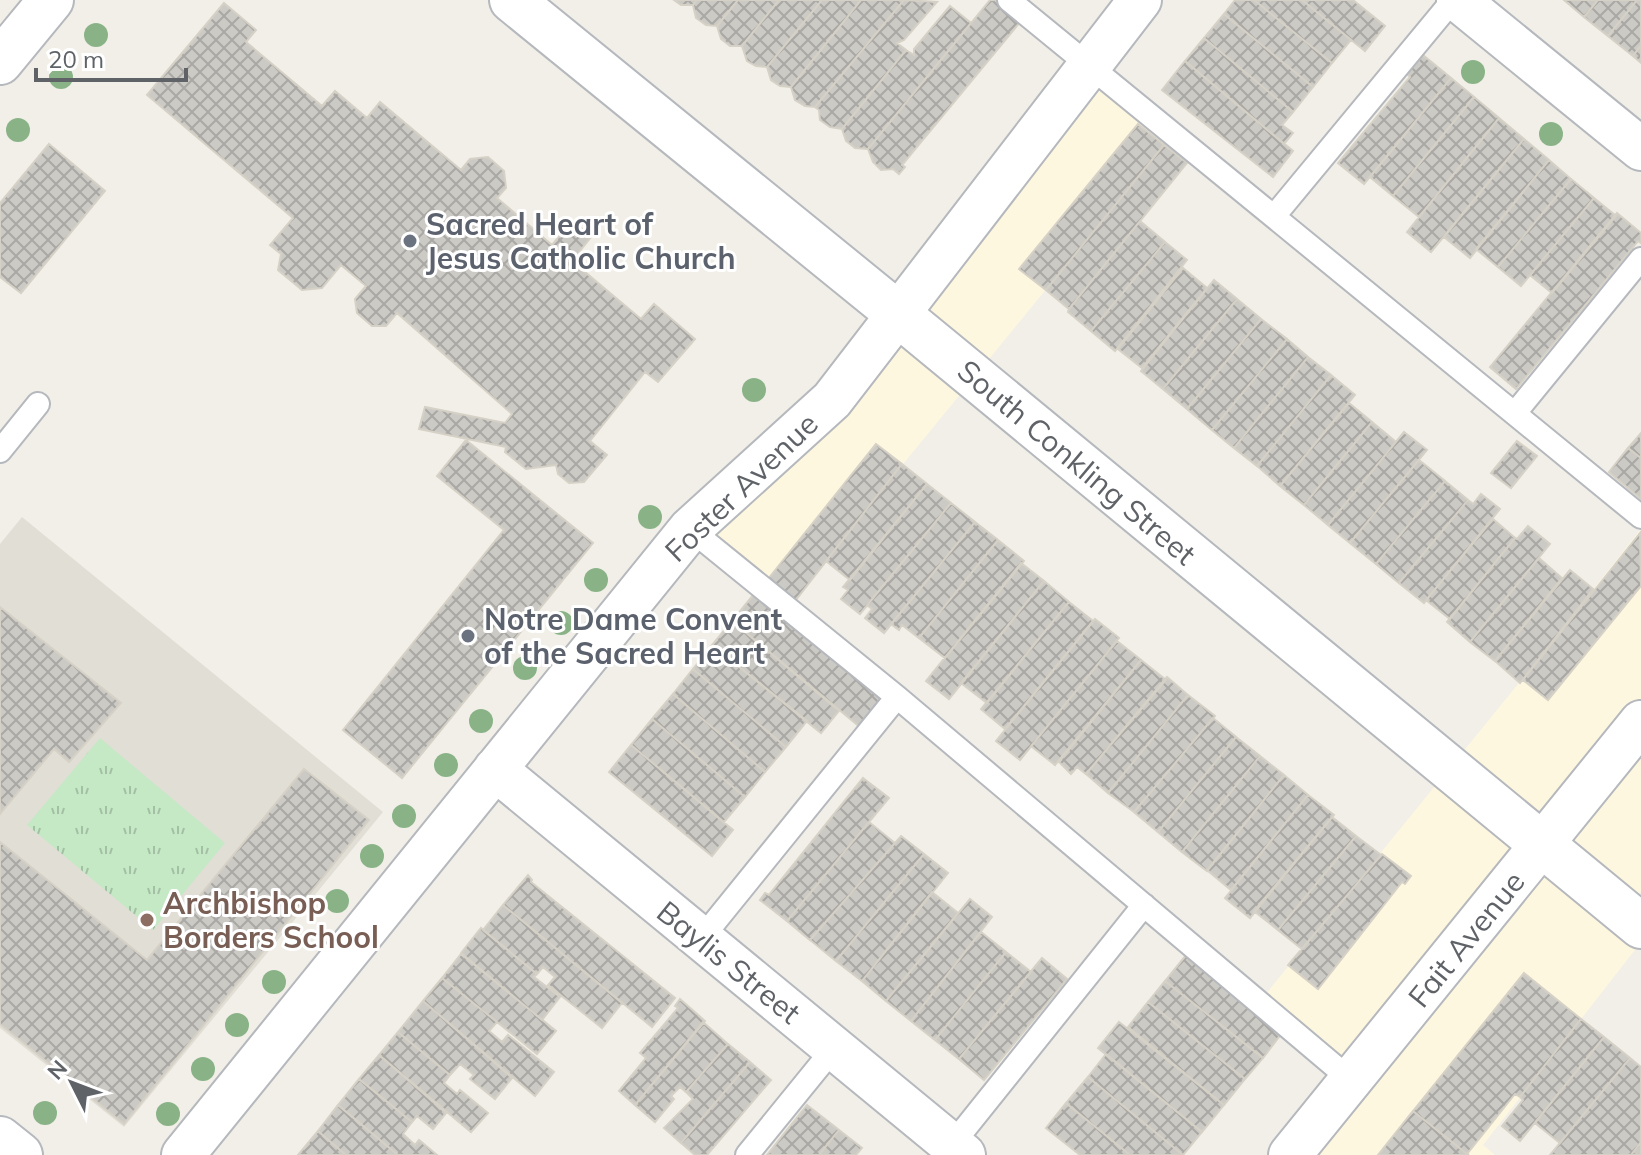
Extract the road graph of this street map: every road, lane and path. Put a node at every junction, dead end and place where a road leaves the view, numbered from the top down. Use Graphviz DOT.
graph roads {
  1 [pos="51,0"];
  2 [pos="512,0"];
  3 [pos="1009,0"];
  4 [pos="1140,0"];
  5 [pos="1456,0"];
  6 [pos="0,62"];
  7 [pos="1089,65"];
  8 [pos="1641,149"];
  9 [pos="1275,215"];
  10 [pos="1641,259"];
  11 [pos="898,314"];
  12 [pos="38,404"];
  13 [pos="1515,413"];
  14 [pos="0,451"];
  15 [pos="1641,517"];
  16 [pos="690,529"];
  17 [pos="897,697"];
  18 [pos="1641,722"];
  19 [pos="495,769"];
  20 [pos="1541,846"];
  21 [pos="1144,905"];
  22 [pos="1641,926"];
  23 [pos="701,939"];
  24 [pos="834,1048"];
  25 [pos="1351,1080"];
  26 [pos="0,1139"];
  27 [pos="953,1152"];
  28 [pos="20,1155"];
  29 [pos="183,1155"];
  30 [pos="747,1155"];
  31 [pos="1290,1155"];
  1 -- 6 [label="street"];
  2 -- 11 [label="street, South Conkling Street"];
  3 -- 7 [label="lane"];
  4 -- 7 [label="street, Foster Avenue"];
  5 -- 8 [label="street"];
  5 -- 9 [label="lane"];
  7 -- 9 [label="lane"];
  7 -- 11 [label="street, Foster Avenue"];
  9 -- 13 [label="lane"];
  10 -- 13 [label="lane"];
  11 -- 16 [label="street, Foster Avenue"];
  11 -- 20 [label="street, South Conkling Street"];
  12 -- 14 [label="lane"];
  13 -- 15 [label="lane"];
  16 -- 17 [label="lane"];
  16 -- 19 [label="street, Foster Avenue"];
  17 -- 21 [label="lane"];
  17 -- 23 [label="lane"];
  18 -- 20 [label="street, Fait Avenue"];
  19 -- 23 [label="street, Baylis Street"];
  19 -- 29 [label="street, Foster Avenue"];
  20 -- 22 [label="street, South Conkling Street"];
  20 -- 25 [label="street, Fait Avenue"];
  21 -- 25 [label="lane"];
  21 -- 27 [label="lane"];
  23 -- 24 [label="street, Baylis Street"];
  24 -- 27 [label="street, Baylis Street"];
  24 -- 30 [label="lane"];
  25 -- 31 [label="street, Fait Avenue"];
  26 -- 28 [label="street"];
}
